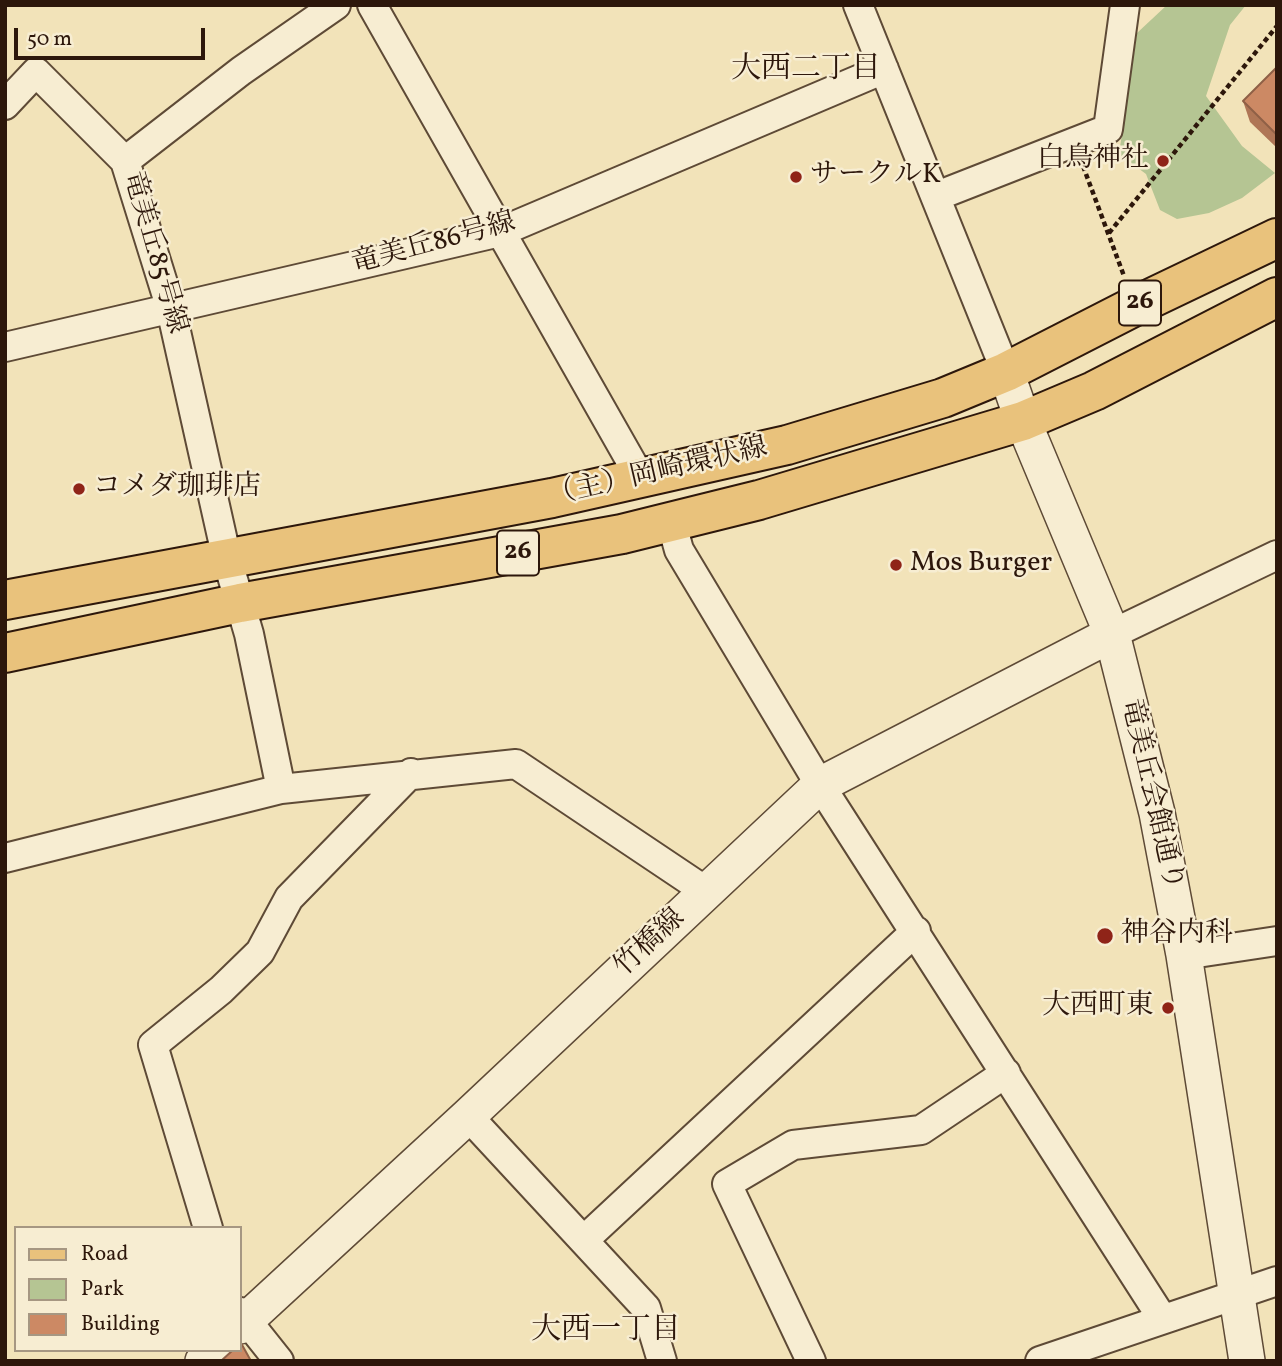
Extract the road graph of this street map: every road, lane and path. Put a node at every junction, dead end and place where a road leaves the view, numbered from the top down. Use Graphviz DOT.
graph roads {
  1 [pos="335,5"];
  2 [pos="372,5"];
  3 [pos="858,5"];
  4 [pos="1125,5"];
  5 [pos="1277,26"];
  6 [pos="884,69"];
  7 [pos="5,105"];
  8 [pos="1074,143"];
  9 [pos="125,161"];
  10 [pos="937,196"];
  11 [pos="500,232"];
  12 [pos="1109,233"];
  13 [pos="1277,238"];
  14 [pos="1277,298"];
  15 [pos="1135,306"];
  16 [pos="171,309"];
  17 [pos="5,348"];
  18 [pos="1006,372"];
  19 [pos="1023,421"];
  20 [pos="641,479"];
  21 [pos="671,521"];
  22 [pos="1277,555"];
  23 [pos="227,559"];
  24 [pos="5,600"];
  25 [pos="240,603"];
  26 [pos="1112,634"];
  27 [pos="5,653"];
  28 [pos="411,773"];
  29 [pos="820,785"];
  30 [pos="281,789"];
  31 [pos="5,858"];
  32 [pos="707,892"];
  33 [pos="916,931"];
  34 [pos="1277,941"];
  35 [pos="1184,955"];
  36 [pos="1006,1073"];
  37 [pos="468,1116"];
  38 [pos="207,1226"];
  39 [pos="584,1240"];
  40 [pos="1277,1281"];
  41 [pos="1238,1293"];
  42 [pos="1162,1318"];
  43 [pos="242,1320"];
  44 [pos="279,1361"];
  45 [pos="662,1361"];
  46 [pos="811,1361"];
  47 [pos="1040,1361"];
  48 [pos="1247,1361"];
  1 -- 9 [label="street, 竜美丘85号線"];
  2 -- 11 [label="street"];
  3 -- 6 [label="street"];
  4 -- 8 [label="street"];
  5 -- 12 [label="path"];
  6 -- 10 [label="street"];
  6 -- 11 [label="street, 竜美丘86号線"];
  7 -- 9 [label="street"];
  8 -- 10 [label="street"];
  8 -- 12 [label="path"];
  9 -- 16 [label="street, 竜美丘85号線"];
  10 -- 18 [label="street"];
  11 -- 16 [label="street, 竜美丘86号線"];
  11 -- 20 [label="street"];
  12 -- 15 [label="path"];
  13 -- 15 [label="main road, （主）岡崎環状線 / 26"];
  14 -- 19 [label="main road, （主）岡崎環状線 / 26"];
  15 -- 18 [label="main road, （主）岡崎環状線 / 26"];
  16 -- 17 [label="street, 竜美丘86号線"];
  16 -- 23 [label="street, 竜美丘85号線"];
  18 -- 19 [label="street, 竜美丘会館通り"];
  18 -- 20 [label="main road, （主）岡崎環状線 / 26"];
  19 -- 21 [label="main road, （主）岡崎環状線 / 26"];
  19 -- 26 [label="street, 竜美丘会館通り"];
  20 -- 23 [label="main road, （主）岡崎環状線 / 26"];
  21 -- 25 [label="main road, （主）岡崎環状線 / 26"];
  21 -- 29 [label="street"];
  22 -- 26 [label="street"];
  23 -- 24 [label="main road, （主）岡崎環状線 / 26"];
  23 -- 25 [label="street, 竜美丘85号線"];
  25 -- 27 [label="main road, （主）岡崎環状線 / 26"];
  25 -- 30 [label="street, 竜美丘85号線"];
  26 -- 29 [label="street, 竹橋線"];
  26 -- 35 [label="street, 竜美丘会館通り"];
  28 -- 30 [label="street"];
  28 -- 32 [label="street"];
  28 -- 38 [label="street"];
  29 -- 32 [label="street, 竹橋線"];
  29 -- 33 [label="street"];
  30 -- 31 [label="street"];
  32 -- 37 [label="street, 竹橋線"];
  33 -- 36 [label="street"];
  33 -- 39 [label="street"];
  34 -- 35 [label="street"];
  35 -- 41 [label="street, 竜美丘会館通り"];
  36 -- 42 [label="street"];
  36 -- 46 [label="street"];
  37 -- 39 [label="street"];
  37 -- 43 [label="street, 竹橋線"];
  39 -- 45 [label="street"];
  40 -- 41 [label="street"];
  41 -- 42 [label="street"];
  41 -- 48 [label="street, 竜美丘会館通り"];
  42 -- 47 [label="street"];
  43 -- 44 [label="street"];
}
